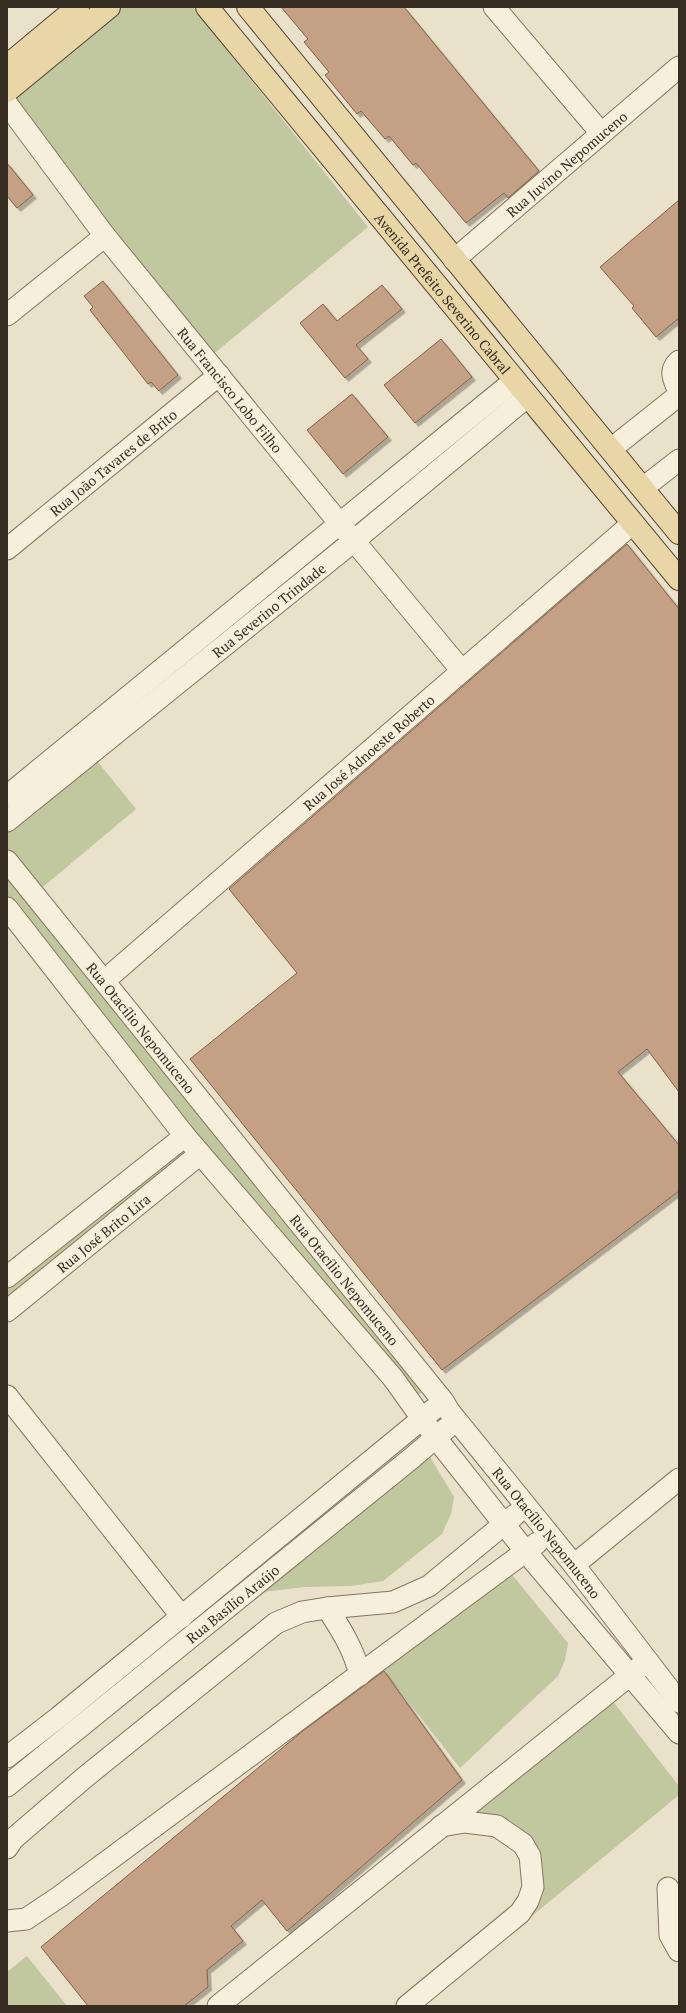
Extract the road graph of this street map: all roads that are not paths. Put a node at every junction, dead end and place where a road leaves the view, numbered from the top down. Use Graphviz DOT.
graph roads {
  1 [pos="78,7"];
  2 [pos="109,7"];
  3 [pos="207,7"];
  4 [pos="248,7"];
  5 [pos="494,7"];
  6 [pos="7,66"];
  7 [pos="679,67"];
  8 [pos="7,91"];
  9 [pos="7,104"];
  10 [pos="601,133"];
  11 [pos="105,236"];
  12 [pos="454,260"];
  13 [pos="7,315"];
  14 [pos="679,360"];
  15 [pos="219,375"];
  16 [pos="522,388"];
  17 [pos="679,392"];
  18 [pos="679,395"];
  19 [pos="611,449"];
  20 [pos="679,460"];
  21 [pos="410,467"];
  22 [pos="424,483"];
  23 [pos="643,488"];
  24 [pos="340,524"];
  25 [pos="633,524"];
  26 [pos="679,533"];
  27 [pos="355,540"];
  28 [pos="7,549"];
  29 [pos="679,579"];
  30 [pos="462,671"];
  31 [pos="7,796"];
  32 [pos="7,821"];
  33 [pos="7,861"];
  34 [pos="7,908"];
  35 [pos="104,981"];
  36 [pos="185,1136"];
  37 [pos="200,1154"];
  38 [pos="7,1277"];
  39 [pos="7,1311"];
  40 [pos="7,1396"];
  41 [pos="443,1401"];
  42 [pos="423,1418"];
  43 [pos="456,1419"];
  44 [pos="436,1438"];
  45 [pos="679,1479"];
  46 [pos="526,1505"];
  47 [pos="504,1524"];
  48 [pos="549,1534"];
  49 [pos="526,1552"];
  50 [pos="574,1564"];
  51 [pos="327,1608"];
  52 [pos="182,1617"];
  53 [pos="647,1660"];
  54 [pos="360,1675"];
  55 [pos="630,1675"];
  56 [pos="679,1702"];
  57 [pos="679,1734"];
  58 [pos="7,1757"];
  59 [pos="7,1786"];
  60 [pos="441,1826"];
  61 [pos="7,1848"];
  62 [pos="668,1888"];
  63 [pos="7,1921"];
  64 [pos="679,1951"];
  65 [pos="218,2006"];
  66 [pos="407,2006"];
  1 -- 6 [label="main road"];
  2 -- 8 [label="main road"];
  3 -- 16 [label="main road, Avenida Prefeito Severino Cabral"];
  4 -- 12 [label="main road, Avenida Prefeito Severino Cabral"];
  5 -- 10 [label="street"];
  7 -- 10 [label="street, Rua Juvino Nepomuceno"];
  9 -- 11 [label="street, Rua Francisco Lobo Filho"];
  10 -- 12 [label="street, Rua Juvino Nepomuceno"];
  11 -- 13 [label="street"];
  11 -- 15 [label="street, Rua Francisco Lobo Filho"];
  12 -- 19 [label="main road, Avenida Prefeito Severino Cabral"];
  14 -- 17 [label="street"];
  15 -- 24 [label="street, Rua Francisco Lobo Filho"];
  15 -- 28 [label="street, Rua João Tavares de Brito"];
  16 -- 21 [label="street, Rua Severino Trindade"];
  16 -- 22 [label="street, Rua Severino Trindade"];
  16 -- 25 [label="main road, Avenida Prefeito Severino Cabral"];
  18 -- 19 [label="street"];
  19 -- 23 [label="main road, Avenida Prefeito Severino Cabral"];
  20 -- 23 [label="street"];
  21 -- 22 [label="street"];
  21 -- 24 [label="street, Rua Severino Trindade"];
  22 -- 27 [label="street, Rua Severino Trindade"];
  23 -- 26 [label="main road, Avenida Prefeito Severino Cabral"];
  24 -- 27 [label="street, Rua Francisco Lobo Filho"];
  24 -- 31 [label="street, Rua Severino Trindade"];
  25 -- 29 [label="main road, Avenida Prefeito Severino Cabral"];
  25 -- 30 [label="street, Rua José Adnoeste Roberto"];
  27 -- 30 [label="street, Rua Francisco Lobo Filho"];
  27 -- 32 [label="street, Rua Severino Trindade"];
  30 -- 35 [label="street, Rua José Adnoeste Roberto"];
  33 -- 35 [label="street, Rua Otacílio Nepomuceno"];
  34 -- 36 [label="street, Rua Otacílio Nepomuceno"];
  35 -- 41 [label="street, Rua Otacílio Nepomuceno"];
  36 -- 37 [label="street, Rua Otacílio Nepomuceno"];
  36 -- 38 [label="street, Rua José Brito Lira"];
  37 -- 39 [label="street, Rua José Brito Lira"];
  37 -- 42 [label="street, Rua Otacílio Nepomuceno"];
  40 -- 52 [label="street"];
  41 -- 42 [label="street, Rua Basílio Araújo"];
  41 -- 43 [label="street, Rua Otacílio Nepomuceno"];
  42 -- 44 [label="street, Rua Otacílio Nepomuceno"];
  42 -- 52 [label="street, Rua Basílio Araújo"];
  43 -- 44 [label="street, Rua Basílio Araújo"];
  43 -- 46 [label="street, Rua Otacílio Nepomuceno"];
  44 -- 47 [label="street, Rua Otacílio Nepomuceno"];
  44 -- 59 [label="street, Rua Basílio Araújo"];
  45 -- 50 [label="street"];
  46 -- 47 [label="street"];
  46 -- 48 [label="street, Rua Otacílio Nepomuceno"];
  47 -- 49 [label="street, Rua Otacílio Nepomuceno"];
  47 -- 51 [label="street"];
  48 -- 49 [label="street"];
  48 -- 50 [label="street, Rua Otacílio Nepomuceno"];
  49 -- 54 [label="street"];
  49 -- 55 [label="street, Rua Otacílio Nepomuceno"];
  50 -- 53 [label="street, Rua Otacílio Nepomuceno"];
  51 -- 54 [label="street"];
  51 -- 61 [label="street"];
  52 -- 58 [label="street, Rua Basílio Araújo"];
  53 -- 55 [label="street"];
  53 -- 56 [label="street, Rua Otacílio Nepomuceno"];
  54 -- 63 [label="street"];
  55 -- 57 [label="street, Rua Otacílio Nepomuceno"];
  55 -- 60 [label="street"];
  60 -- 65 [label="street"];
  60 -- 66 [label="street"];
  62 -- 64 [label="street"];
}
